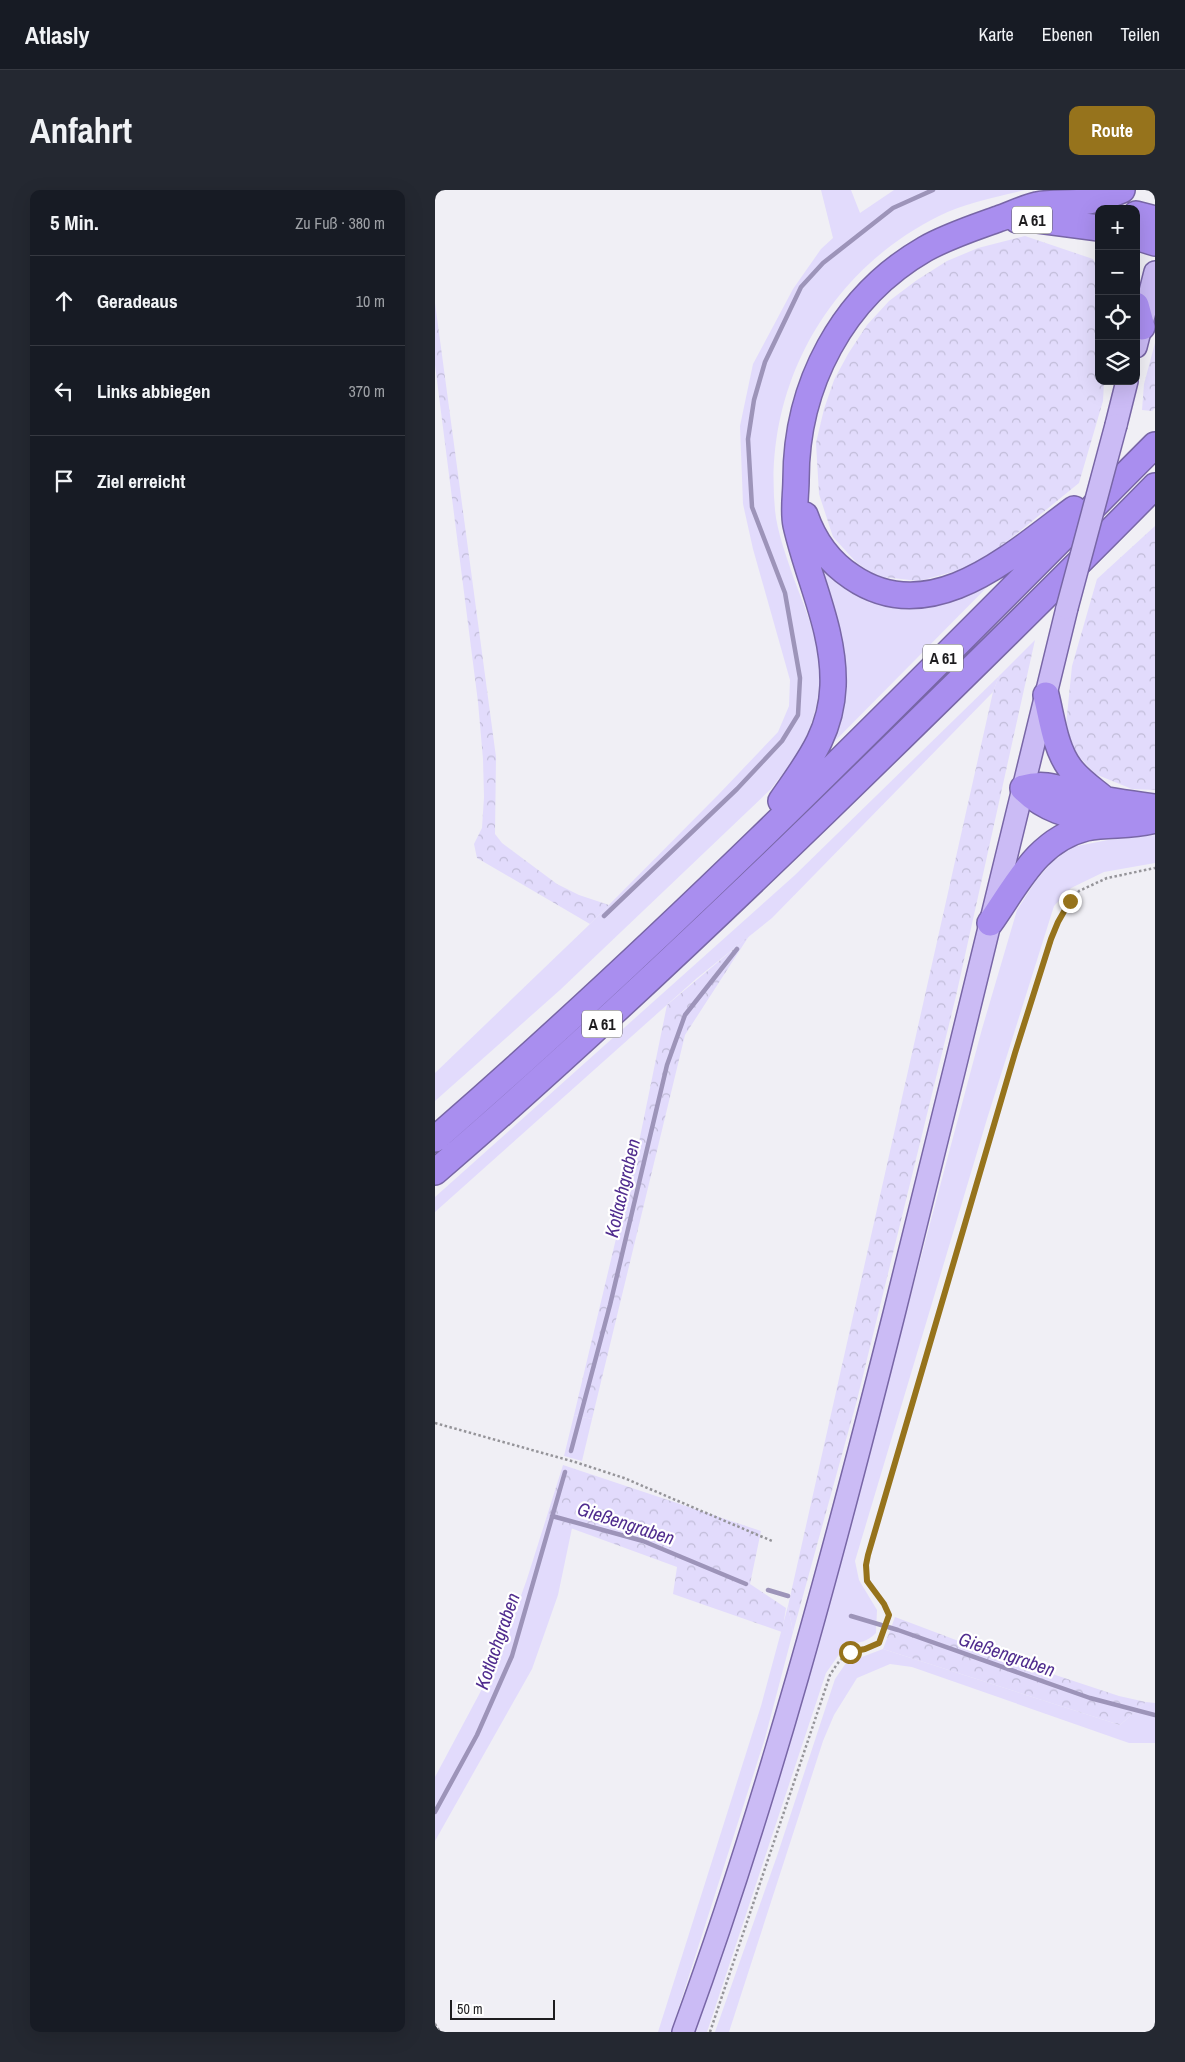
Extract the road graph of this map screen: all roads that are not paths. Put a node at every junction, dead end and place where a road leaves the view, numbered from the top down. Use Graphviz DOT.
graph roads {
  1 [pos="1122,190"];
  2 [pos="1084,202"];
  3 [pos="1096,205"];
  4 [pos="1140,215"];
  5 [pos="1155,219"];
  6 [pos="995,220"];
  7 [pos="1070,223"];
  8 [pos="1095,227"];
  9 [pos="1095,237"];
  10 [pos="1140,238"];
  11 [pos="1155,243"];
  12 [pos="1155,272"];
  13 [pos="1140,320"];
  14 [pos="1126,385"];
  15 [pos="1155,444"];
  16 [pos="1135,465"];
  17 [pos="796,484"];
  18 [pos="1155,486"];
  19 [pos="1155,506"];
  20 [pos="1106,536"];
  21 [pos="1046,695"];
  22 [pos="1023,788"];
  23 [pos="1104,798"];
  24 [pos="1155,808"];
  25 [pos="1155,820"];
  26 [pos="1112,825"];
  27 [pos="749,848"];
  28 [pos="990,923"];
  29 [pos="435,1139"];
  30 [pos="435,1172"];
  31 [pos="683,2032"];
  1 -- 2 [label="highway, A 61"];
  2 -- 3 [label="highway, A 61"];
  2 -- 6 [label="highway, A 61"];
  4 -- 5 [label="highway"];
  6 -- 7 [label="highway, A 61"];
  6 -- 17 [label="highway, A 61"];
  7 -- 8 [label="highway, A 61"];
  7 -- 9 [label="highway, A 61"];
  10 -- 11 [label="highway"];
  12 -- 13 [label="main road"];
  14 -- 21 [label="main road, bridge"];
  15 -- 16 [label="highway, A 61"];
  16 -- 17 [label="highway, A 61"];
  16 -- 27 [label="highway, A 61"];
  17 -- 27 [label="highway, A 61"];
  18 -- 20 [label="highway, A 61"];
  19 -- 20 [label="highway, A 61"];
  20 -- 30 [label="highway, A 61"];
  21 -- 22 [label="main road"];
  21 -- 23 [label="highway"];
  22 -- 23 [label="highway"];
  22 -- 26 [label="highway"];
  22 -- 28 [label="main road"];
  23 -- 24 [label="highway"];
  25 -- 26 [label="highway"];
  26 -- 28 [label="highway"];
  27 -- 29 [label="highway, A 61"];
  28 -- 31 [label="main road"];
}
